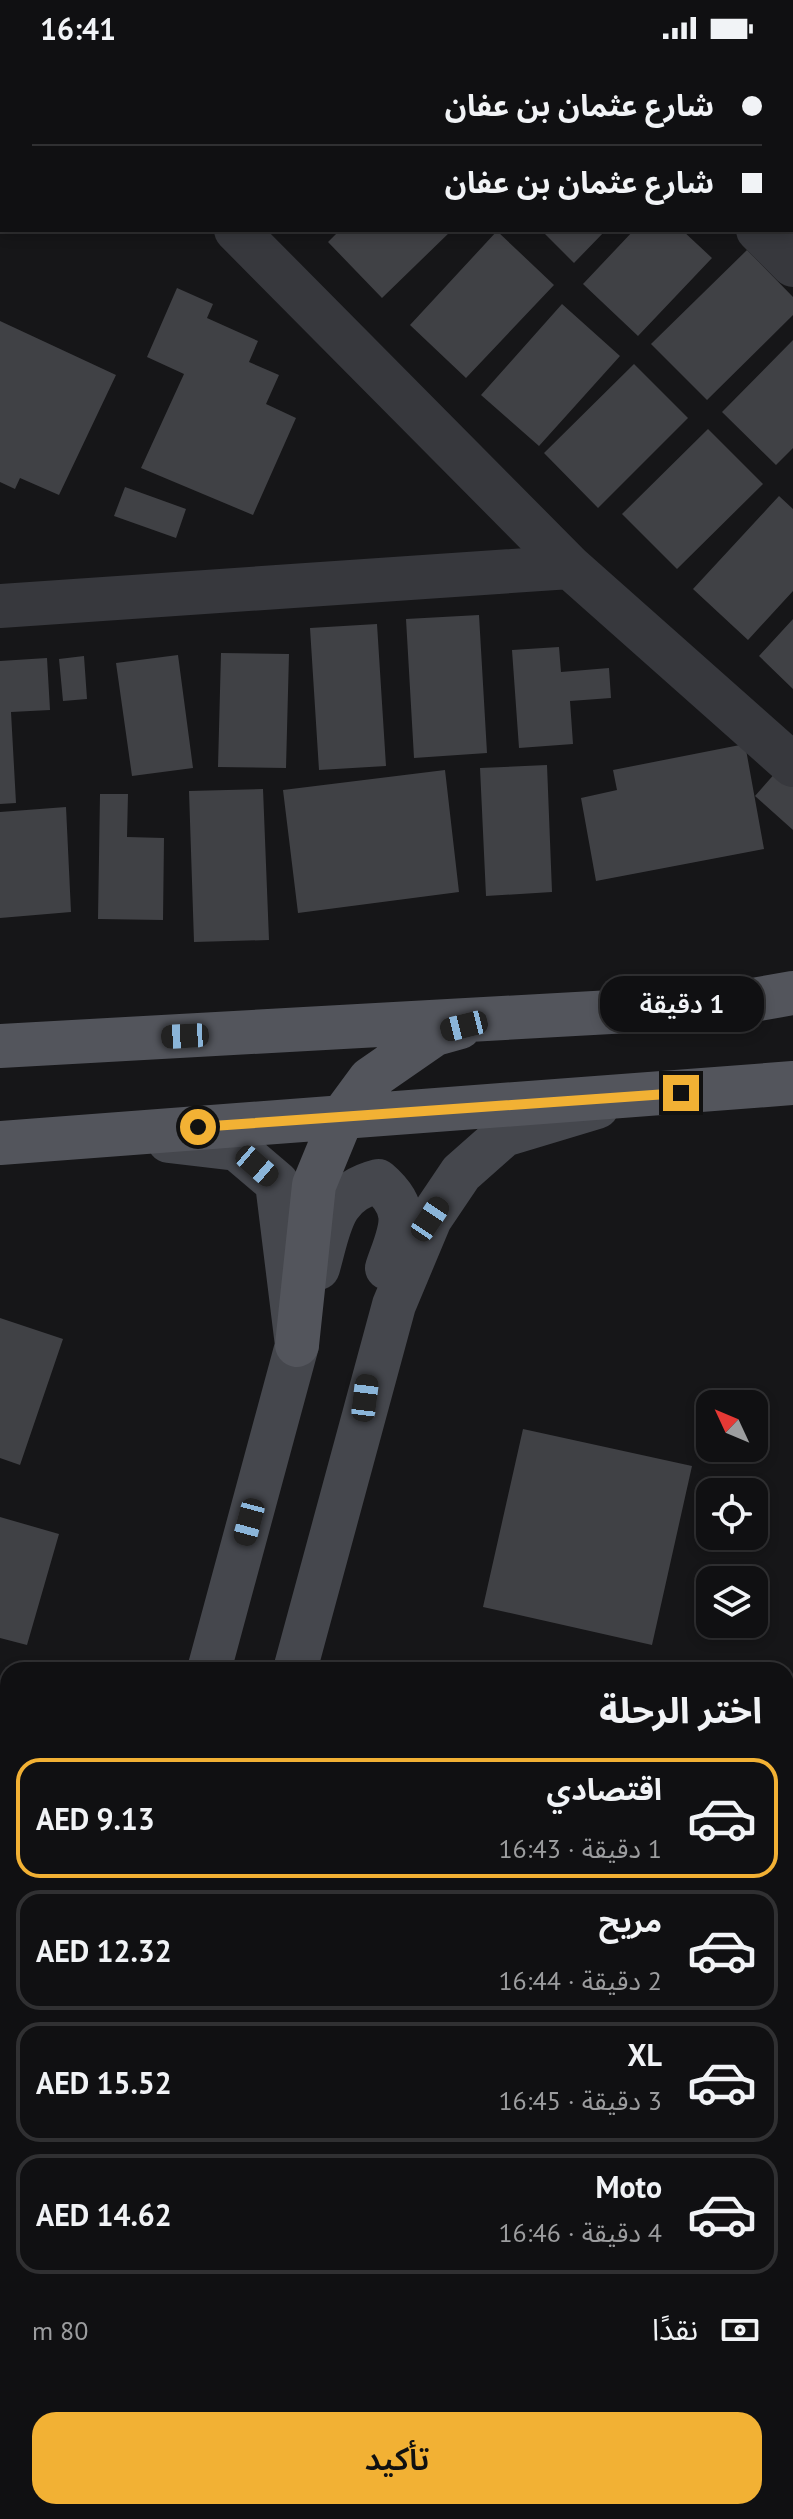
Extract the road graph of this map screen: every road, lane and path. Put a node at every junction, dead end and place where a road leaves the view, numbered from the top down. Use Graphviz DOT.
graph roads {
  1 [pos="760,232"];
  2 [pos="256,237"];
  3 [pos="793,265"];
  4 [pos="570,567"];
  5 [pos="0,606"];
  6 [pos="793,765"];
  7 [pos="793,993"];
  8 [pos="493,1019"];
  9 [pos="0,1046"];
  10 [pos="793,1083"];
  11 [pos="626,1098"];
  12 [pos="342,1117"];
  13 [pos="103,1134"];
  14 [pos="0,1143"];
  15 [pos="297,1345"];
  16 [pos="362,1424"];
  17 [pos="211,1662"];
  18 [pos="297,1662"];
  1 -- 3 [label="street"];
  2 -- 4 [label="street"];
  4 -- 5 [label="street"];
  4 -- 6 [label="street"];
  7 -- 8 [label="main road"];
  8 -- 9 [label="main road"];
  8 -- 12 [label="main road"];
  10 -- 11 [label="main road"];
  11 -- 12 [label="main road"];
  11 -- 16 [label="street"];
  12 -- 13 [label="main road"];
  12 -- 15 [label="main road"];
  13 -- 14 [label="main road"];
  13 -- 15 [label="street"];
  15 -- 16 [label="street"];
  15 -- 17 [label="street"];
  16 -- 18 [label="street"];
}
